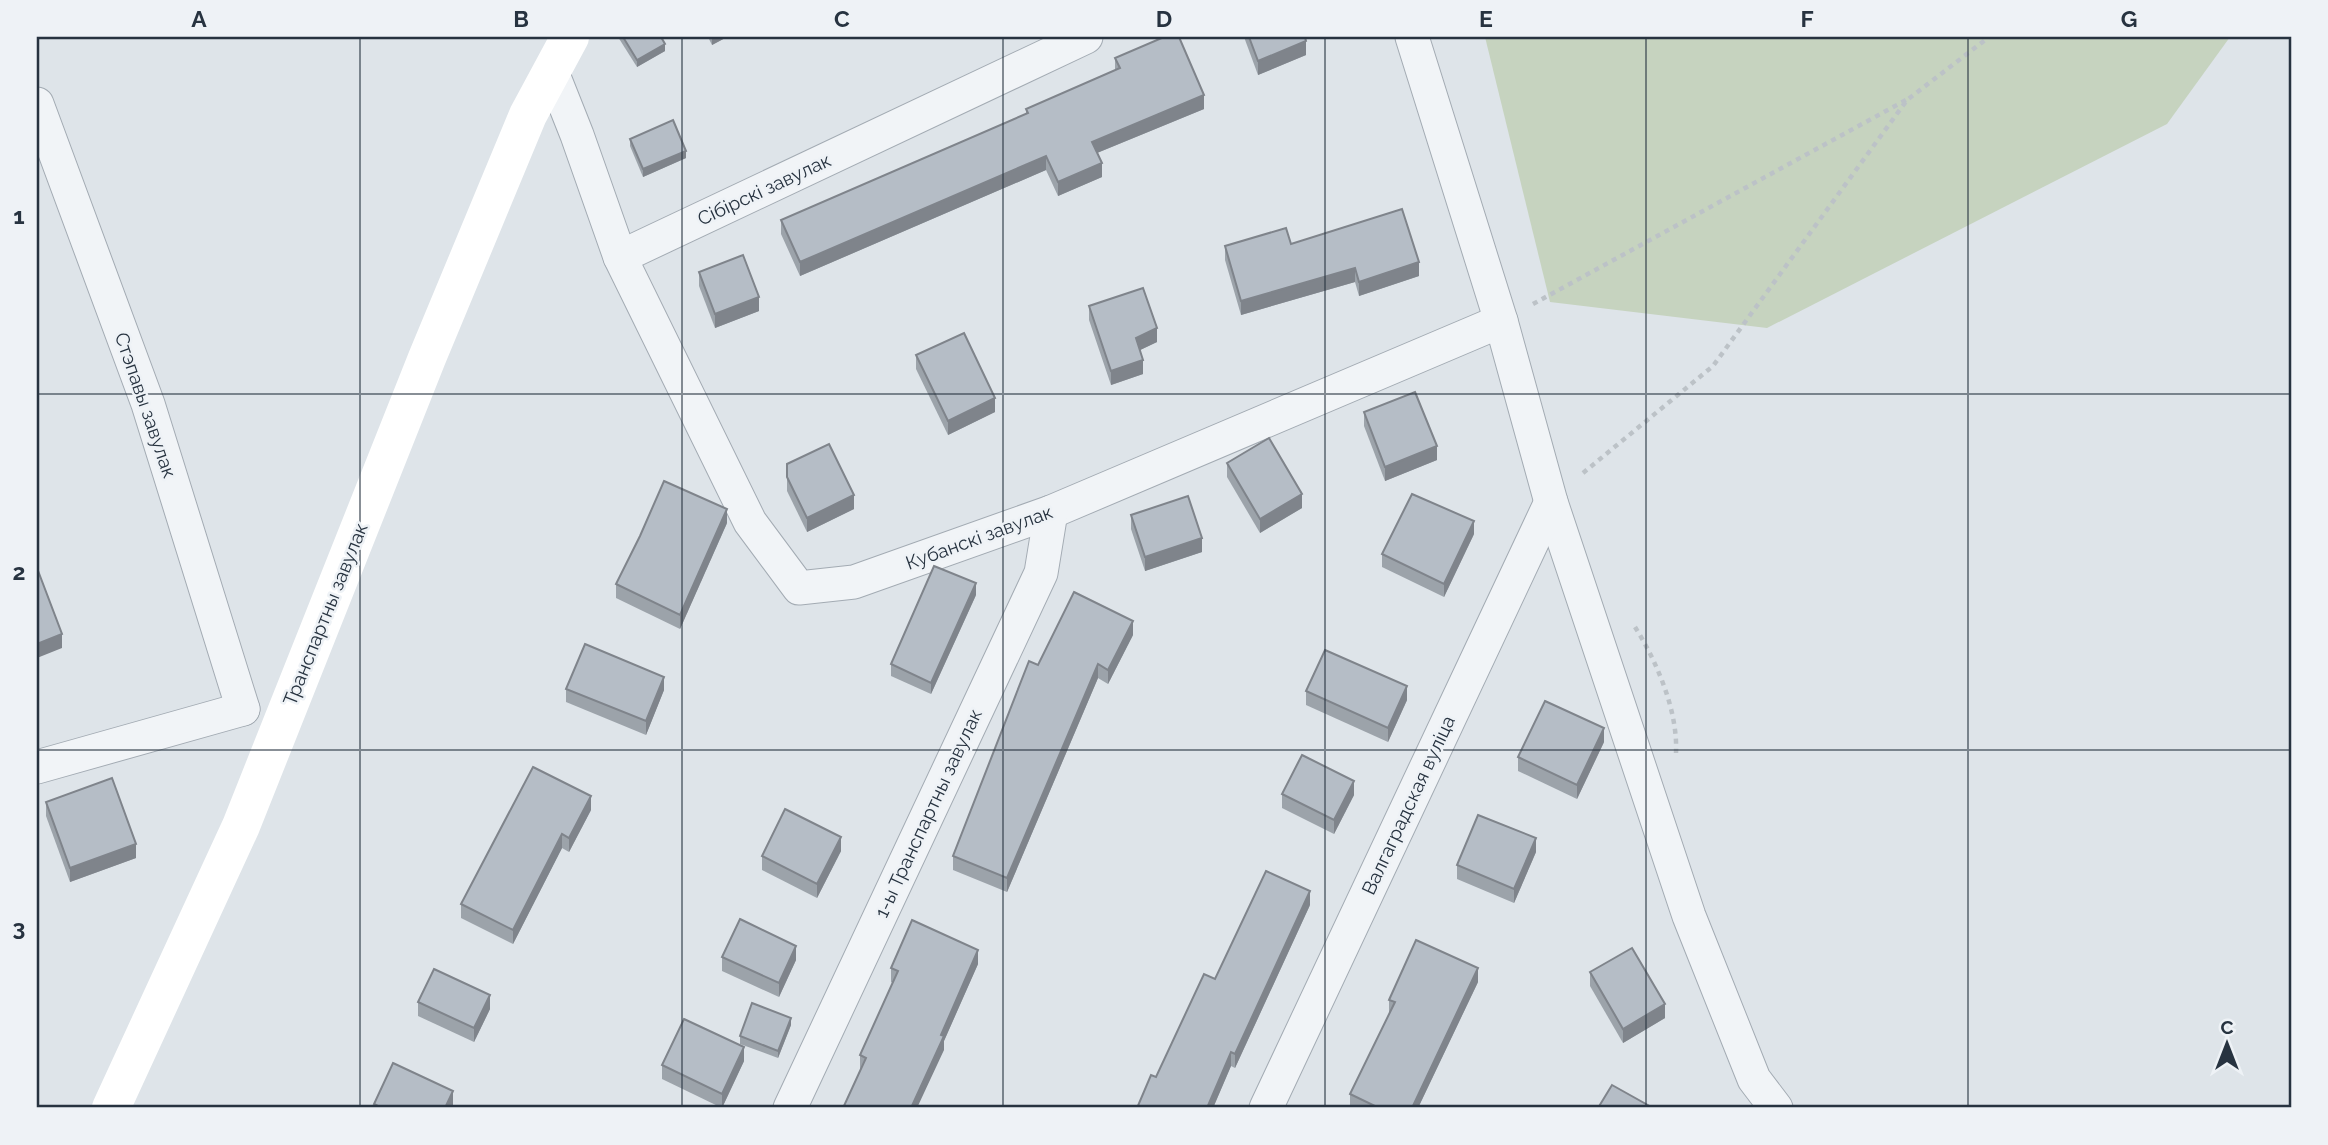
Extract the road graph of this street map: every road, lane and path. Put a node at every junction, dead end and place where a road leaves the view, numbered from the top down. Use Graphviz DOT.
graph roads {
  1 [pos="570,37"];
  2 [pos="1086,37"];
  3 [pos="1412,37"];
  4 [pos="1989,37"];
  5 [pos="552,72"];
  6 [pos="1907,100"];
  7 [pos="37,104"];
  8 [pos="620,257"];
  9 [pos="1501,321"];
  10 [pos="1551,502"];
  11 [pos="1051,512"];
  12 [pos="243,709"];
  13 [pos="282,723"];
  14 [pos="37,768"];
  15 [pos="1747,1094"];
  16 [pos="111,1108"];
  17 [pos="790,1108"];
  18 [pos="1266,1108"];
  19 [pos="1776,1108"];
  1 -- 5 [label="main road, Транспартны завулак"];
  2 -- 8 [label="street, Сібірскі завулак"];
  3 -- 9 [label="street"];
  4 -- 6 [label="path"];
  5 -- 8 [label="street"];
  5 -- 13 [label="main road, Транспартны завулак"];
  6 -- 9 [label="path"];
  6 -- 10 [label="path"];
  7 -- 12 [label="street, Стэпавы завулак"];
  8 -- 11 [label="street, Кубанскі завулак"];
  9 -- 10 [label="street"];
  9 -- 11 [label="street, Кубанскі завулак"];
  10 -- 15 [label="street"];
  10 -- 18 [label="street, Валгаградская вуліца"];
  11 -- 17 [label="street, 1-ы Транспартны завулак"];
  12 -- 13 [label="street"];
  12 -- 14 [label="street"];
  13 -- 16 [label="main road, Транспартны завулак"];
  15 -- 19 [label="street"];
}
